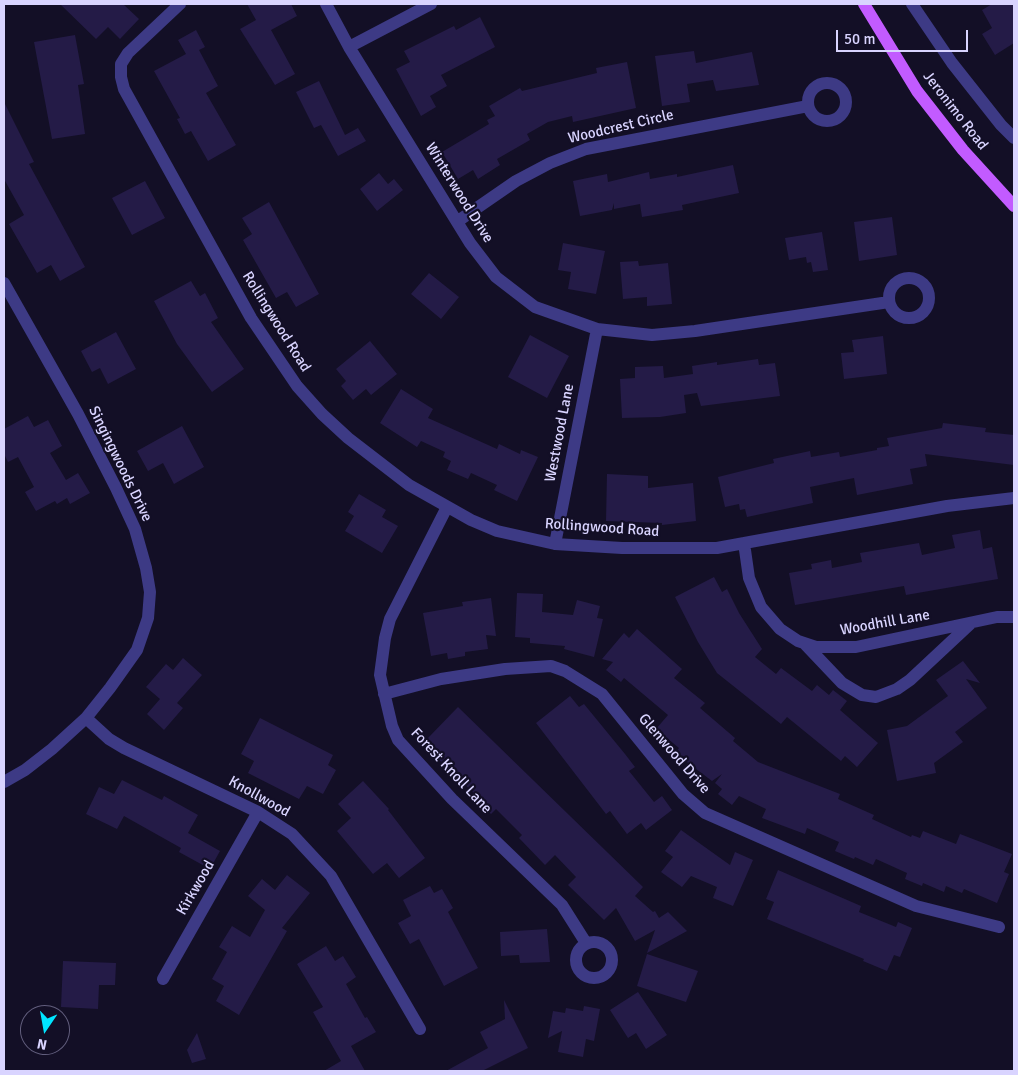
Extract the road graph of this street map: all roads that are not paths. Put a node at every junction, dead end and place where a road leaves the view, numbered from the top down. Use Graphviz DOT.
graph roads {
  1 [pos="180,4"];
  2 [pos="326,4"];
  3 [pos="431,4"];
  4 [pos="864,4"];
  5 [pos="912,4"];
  6 [pos="349,47"];
  7 [pos="808,106"];
  8 [pos="1014,138"];
  9 [pos="1014,206"];
  10 [pos="458,221"];
  11 [pos="4,282"];
  12 [pos="889,302"];
  13 [pos="597,329"];
  14 [pos="1014,498"];
  15 [pos="447,507"];
  16 [pos="744,543"];
  17 [pos="555,544"];
  18 [pos="1014,617"];
  19 [pos="971,623"];
  20 [pos="805,644"];
  21 [pos="384,694"];
  22 [pos="86,718"];
  23 [pos="4,781"];
  24 [pos="258,812"];
  25 [pos="999,927"];
  26 [pos="586,943"];
  27 [pos="163,979"];
  28 [pos="420,1029"];
  1 -- 15 [label="street, Rollingwood Road"];
  2 -- 6 [label="street, Winterwood Drive"];
  3 -- 6 [label="street"];
  4 -- 9 [label="main road, Jeronimo Road"];
  5 -- 8 [label="street"];
  6 -- 10 [label="street, Winterwood Drive"];
  7 -- 10 [label="street, Woodcrest Circle"];
  10 -- 13 [label="street, Winterwood Drive"];
  11 -- 22 [label="street, Singingwoods Drive"];
  12 -- 13 [label="street, Winterwood Drive"];
  13 -- 17 [label="street, Westwood Lane"];
  14 -- 16 [label="street, Rollingwood Road"];
  15 -- 17 [label="street, Rollingwood Road"];
  15 -- 21 [label="street, Forest Knoll Lane"];
  16 -- 17 [label="street, Rollingwood Road"];
  16 -- 20 [label="street, Woodhill Lane"];
  18 -- 19 [label="street, Woodhill Lane"];
  19 -- 20 [label="street, Woodhill Lane"];
  19 -- 20 [label="street, Woodhill Lane"];
  21 -- 25 [label="street, Glenwood Drive"];
  21 -- 26 [label="street, Forest Knoll Lane"];
  22 -- 23 [label="street, Singingwoods Drive"];
  22 -- 24 [label="street, Knollwood"];
  24 -- 27 [label="street, Kirkwood"];
  24 -- 28 [label="street, Knollwood"];
}
